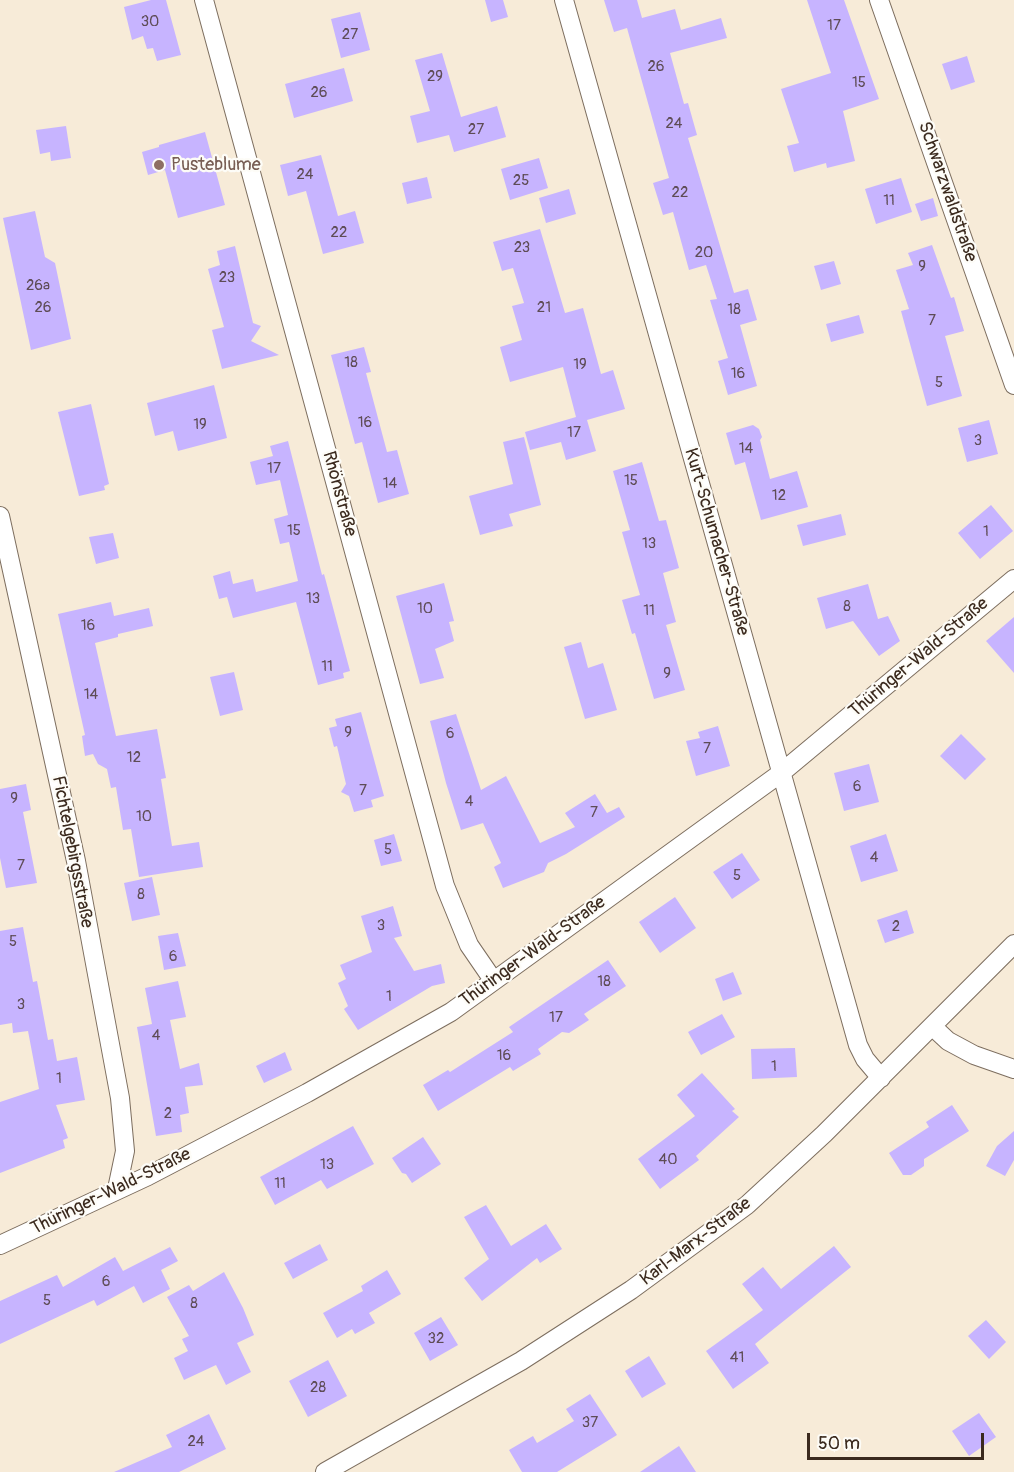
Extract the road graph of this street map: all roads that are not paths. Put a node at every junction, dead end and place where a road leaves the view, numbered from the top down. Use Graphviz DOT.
graph roads {
  1 [pos="204,0"];
  2 [pos="564,0"];
  3 [pos="879,0"];
  4 [pos="1014,385"];
  5 [pos="0,516"];
  6 [pos="1014,579"];
  7 [pos="781,773"];
  8 [pos="1014,944"];
  9 [pos="493,980"];
  10 [pos="933,1027"];
  11 [pos="1014,1069"];
  12 [pos="881,1078"];
  13 [pos="117,1190"];
  14 [pos="0,1245"];
  15 [pos="325,1472"];
  1 -- 9 [label="street, Rhönstraße"];
  2 -- 7 [label="street, Kurt-Schumacher-Straße"];
  3 -- 4 [label="street, Schwarzwaldstraße"];
  5 -- 13 [label="street, Fichtelgebirgsstraße"];
  6 -- 7 [label="street, Thüringer-Wald-Straße"];
  7 -- 9 [label="street, Thüringer-Wald-Straße"];
  7 -- 12 [label="street, Kurt-Schumacher-Straße"];
  8 -- 10 [label="street, Karl-Marx-Straße"];
  9 -- 13 [label="street, Thüringer-Wald-Straße"];
  10 -- 11 [label="street"];
  10 -- 12 [label="street, Karl-Marx-Straße"];
  12 -- 15 [label="street, Karl-Marx-Straße"];
  13 -- 14 [label="street, Thüringer-Wald-Straße"];
}
